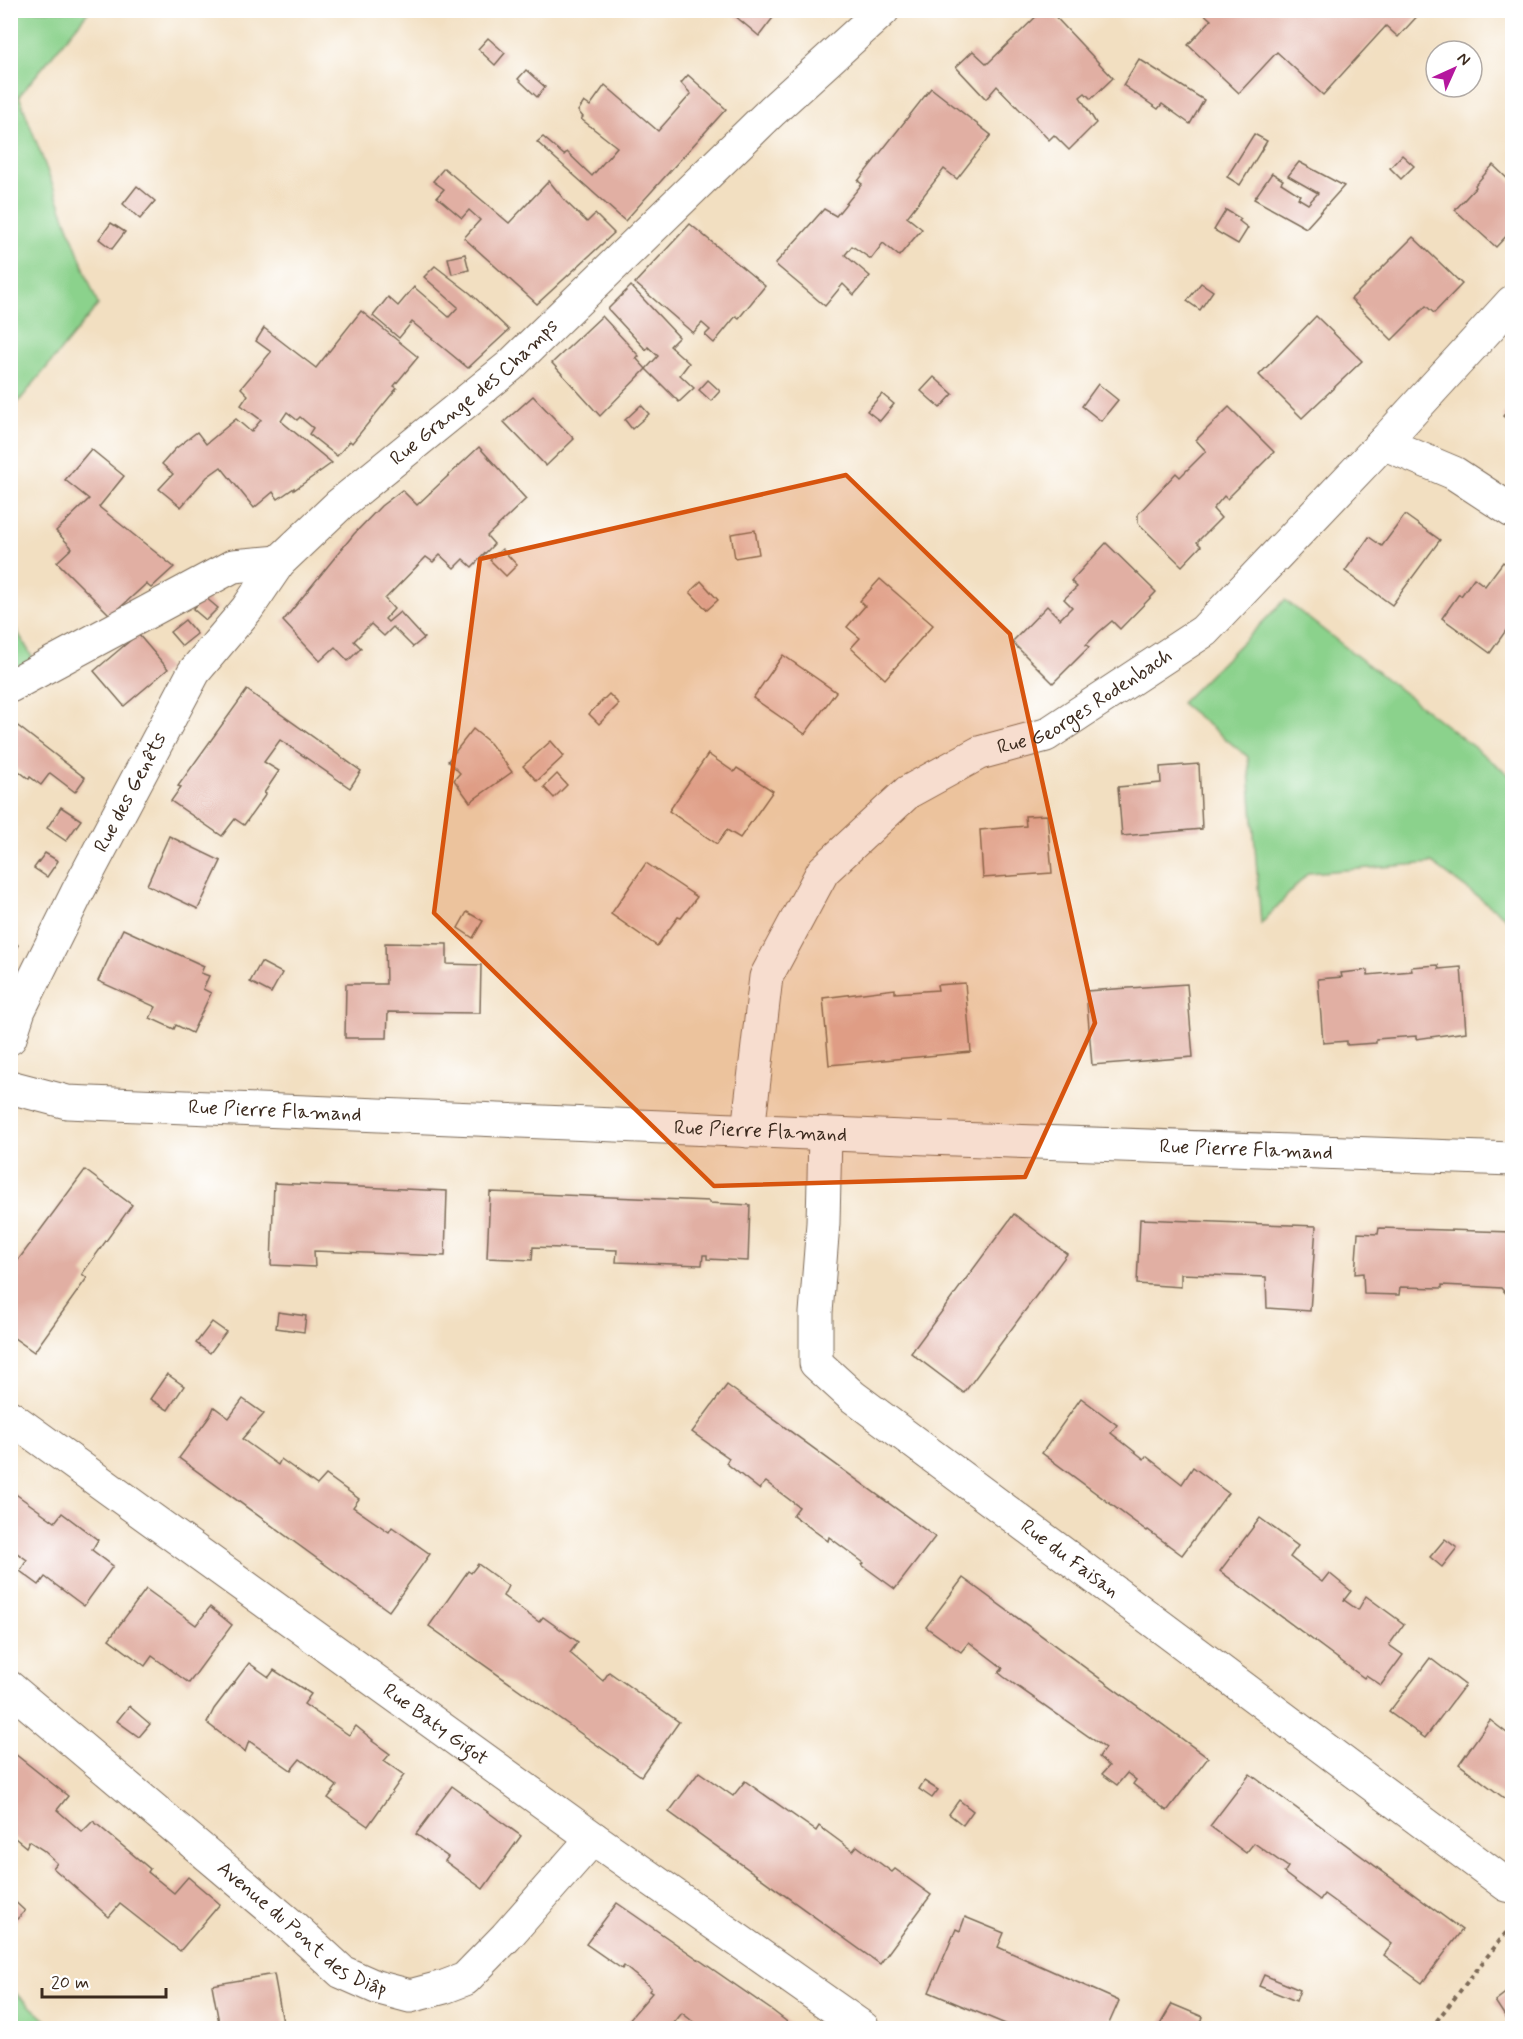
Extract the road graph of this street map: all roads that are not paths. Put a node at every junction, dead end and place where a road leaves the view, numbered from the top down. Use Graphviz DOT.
graph roads {
  1 [pos="882,10"];
  2 [pos="1512,302"];
  3 [pos="1383,443"];
  4 [pos="1512,511"];
  5 [pos="279,561"];
  6 [pos="10,686"];
  7 [pos="10,1038"];
  8 [pos="10,1087"];
  9 [pos="748,1131"];
  10 [pos="825,1134"];
  11 [pos="1512,1159"];
  12 [pos="10,1417"];
  13 [pos="10,1688"];
  14 [pos="593,1838"];
  15 [pos="1512,1886"];
  16 [pos="863,2028"];
  1 -- 5 [label="street, Rue Grange des Champs"];
  2 -- 3 [label="street, Rue Georges Rodenbach"];
  3 -- 4 [label="street"];
  3 -- 9 [label="street, Rue Georges Rodenbach"];
  5 -- 6 [label="street"];
  5 -- 7 [label="street, Rue des Genêts"];
  8 -- 9 [label="street, Rue Pierre Flamand"];
  9 -- 10 [label="street, Rue Pierre Flamand"];
  10 -- 11 [label="street, Rue Pierre Flamand"];
  10 -- 15 [label="street, Rue du Faisan"];
  12 -- 14 [label="street, Rue Baty Gigot"];
  13 -- 14 [label="street, Avenue du Pont des Diâp"];
  14 -- 16 [label="street, Rue Baty Gigot"];
}
